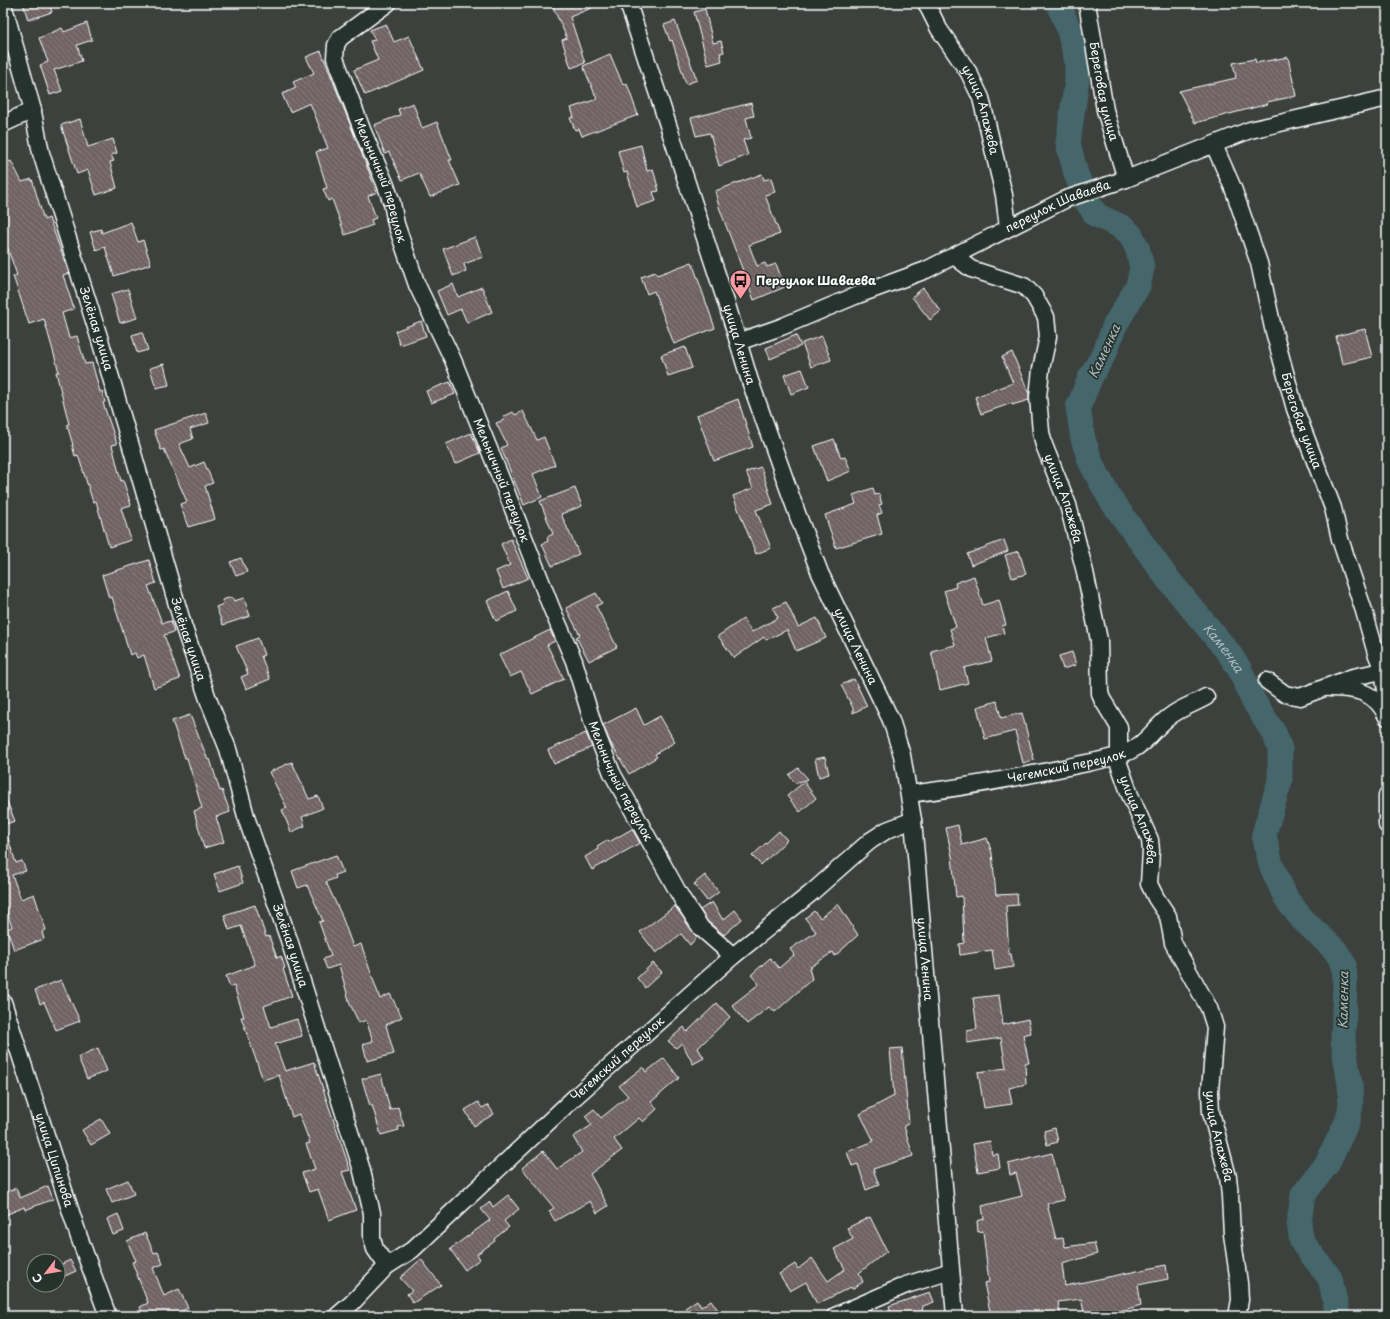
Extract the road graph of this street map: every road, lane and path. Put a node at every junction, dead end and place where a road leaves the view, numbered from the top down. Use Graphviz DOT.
graph roads {
  1 [pos="388,3"];
  2 [pos="628,3"];
  3 [pos="926,3"];
  4 [pos="1087,3"];
  5 [pos="3,4"];
  6 [pos="1387,98"];
  7 [pos="33,110"];
  8 [pos="3,124"];
  9 [pos="1214,145"];
  10 [pos="1126,179"];
  11 [pos="1008,227"];
  12 [pos="954,256"];
  13 [pos="738,342"];
  14 [pos="1385,670"];
  15 [pos="1267,681"];
  16 [pos="1324,688"];
  17 [pos="1206,697"];
  18 [pos="1387,697"];
  19 [pos="1387,717"];
  20 [pos="1118,754"];
  21 [pos="909,794"];
  22 [pos="1387,795"];
  23 [pos="912,820"];
  24 [pos="1387,825"];
  25 [pos="733,956"];
  26 [pos="3,1002"];
  27 [pos="387,1266"];
  28 [pos="951,1271"];
  29 [pos="108,1316"];
  30 [pos="336,1316"];
  31 [pos="835,1316"];
  32 [pos="955,1316"];
  33 [pos="1237,1316"];
  1 -- 25 [label="street, Мельничный переулок"];
  2 -- 13 [label="street, улица Ленина"];
  3 -- 11 [label="street, улица Апажева"];
  4 -- 10 [label="street, Береговая улица"];
  5 -- 7 [label="street, Зелёная улица"];
  6 -- 9 [label="street, переулок Шаваева"];
  7 -- 8 [label="street"];
  7 -- 27 [label="street, Зелёная улица"];
  9 -- 10 [label="street, переулок Шаваева"];
  9 -- 14 [label="street, Береговая улица"];
  10 -- 11 [label="street, переулок Шаваева"];
  11 -- 12 [label="street, переулок Шаваева"];
  12 -- 13 [label="street, переулок Шаваева"];
  12 -- 20 [label="street, улица Апажева"];
  13 -- 21 [label="street, улица Ленина"];
  14 -- 16 [label="street"];
  14 -- 18 [label="street, Береговая улица"];
  15 -- 16 [label="street"];
  16 -- 19 [label="street"];
  17 -- 20 [label="street, Чегемский переулок"];
  20 -- 21 [label="street, Чегемский переулок"];
  20 -- 33 [label="street, улица Апажева"];
  21 -- 23 [label="street, улица Ленина"];
  22 -- 24 [label="street"];
  23 -- 25 [label="street, Чегемский переулок"];
  23 -- 28 [label="street, улица Ленина"];
  25 -- 27 [label="street, Чегемский переулок"];
  26 -- 29 [label="street, улица Ципинова"];
  27 -- 30 [label="street, Чегемский переулок"];
  28 -- 31 [label="street"];
  28 -- 32 [label="street, улица Ленина"];
}
